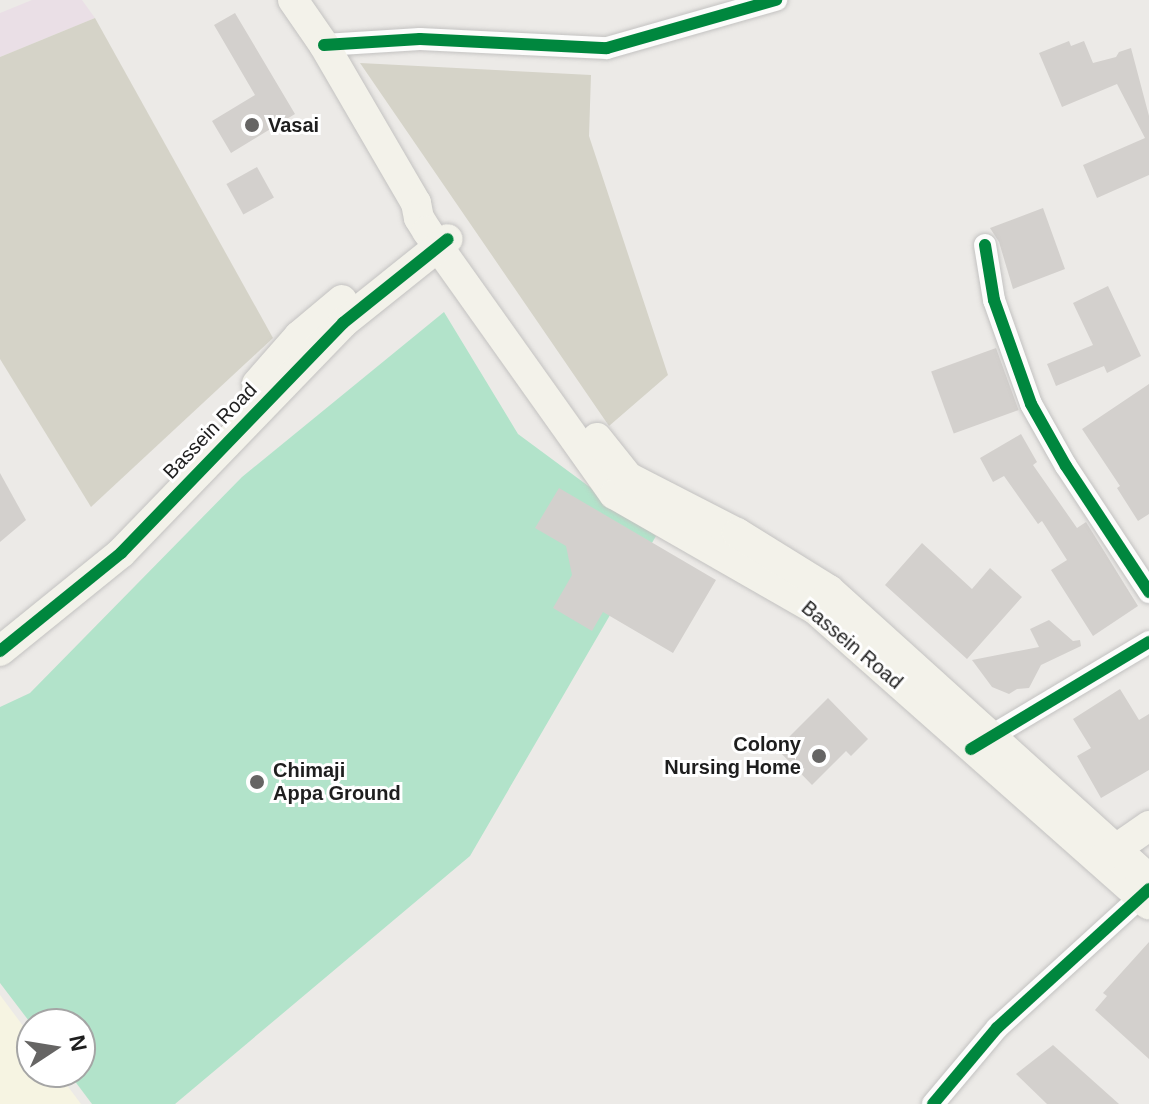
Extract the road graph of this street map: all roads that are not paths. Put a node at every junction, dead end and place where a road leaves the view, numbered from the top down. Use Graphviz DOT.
graph roads {
  1 [pos="293,0"];
  2 [pos="776,0"];
  3 [pos="324,45"];
  4 [pos="434,228"];
  5 [pos="985,245"];
  6 [pos="1149,592"];
  7 [pos="0,626"];
  8 [pos="1149,642"];
  9 [pos="0,651"];
  10 [pos="980,743"];
  11 [pos="1149,826"];
  12 [pos="1108,855"];
  13 [pos="1147,893"];
  14 [pos="933,1104"];
  1 -- 3 [label="street"];
  2 -- 3 [label="street"];
  3 -- 4 [label="street"];
  4 -- 7 [label="street, Bassein Road"];
  4 -- 9 [label="street, Bassein Road"];
  4 -- 10 [label="street, Bassein Road"];
  5 -- 6 [label="street"];
  8 -- 10 [label="street"];
  10 -- 12 [label="street, Bassein Road"];
  11 -- 12 [label="street"];
  12 -- 13 [label="street, Bassein Road"];
  13 -- 14 [label="street"];
}
